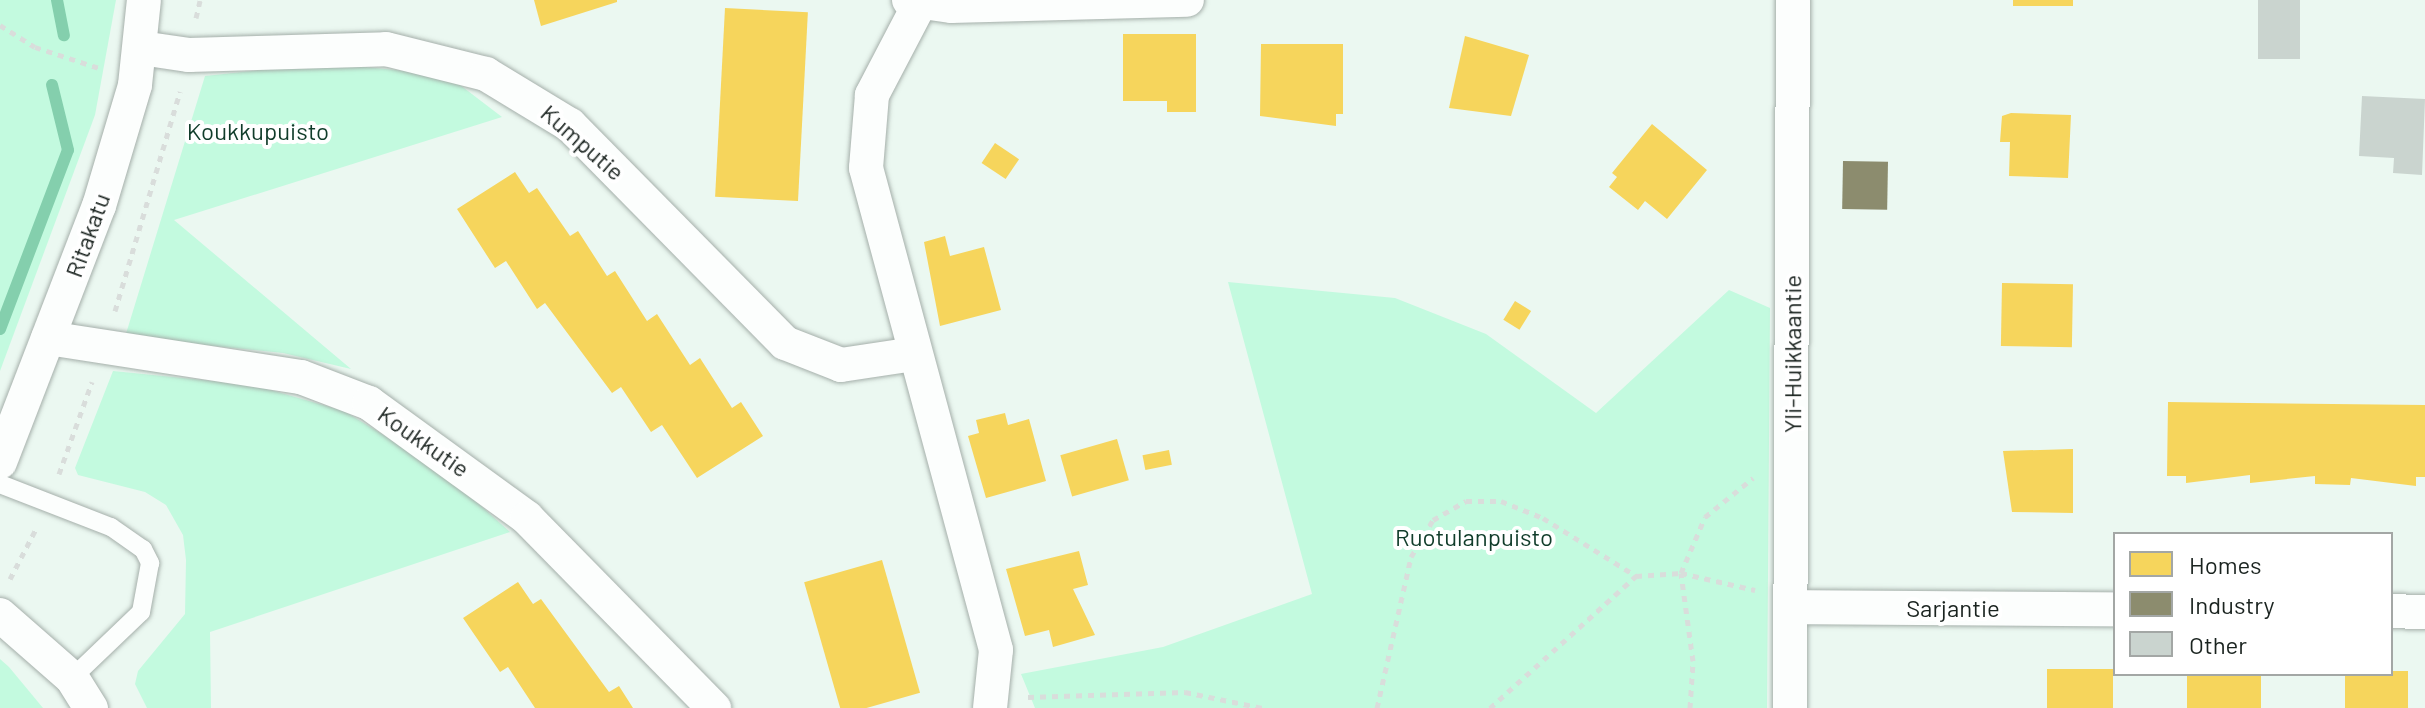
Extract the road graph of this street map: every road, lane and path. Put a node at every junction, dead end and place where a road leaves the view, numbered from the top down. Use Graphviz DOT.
graph roads {
  1 [pos="144,0"];
  2 [pos="1187,0"];
  3 [pos="1793,0"];
  4 [pos="914,2"];
  5 [pos="0,25"];
  6 [pos="141,48"];
  7 [pos="135,85"];
  8 [pos="177,103"];
  9 [pos="48,338"];
  10 [pos="914,354"];
  11 [pos="0,462"];
  12 [pos="1792,465"];
  13 [pos="0,484"];
  14 [pos="1681,573"];
  15 [pos="1636,576"];
  16 [pos="1791,600"];
  17 [pos="2113,609"];
  18 [pos="2393,611"];
  19 [pos="2425,612"];
  20 [pos="0,615"];
  21 [pos="72,678"];
  22 [pos="993,700"];
  23 [pos="91,708"];
  24 [pos="714,708"];
  25 [pos="1262,708"];
  26 [pos="1377,708"];
  27 [pos="1490,708"];
  28 [pos="1690,708"];
  29 [pos="1790,708"];
  1 -- 6 [label="street, Ritakatu"];
  2 -- 4 [label="street"];
  3 -- 12 [label="street, Yli-Huikkaantie"];
  4 -- 10 [label="street"];
  5 -- 7 [label="path"];
  6 -- 7 [label="street, Ritakatu"];
  6 -- 10 [label="street, Kumputie"];
  7 -- 8 [label="path"];
  7 -- 9 [label="street, Ritakatu"];
  9 -- 11 [label="street, Ritakatu"];
  9 -- 24 [label="street, Koukkutie"];
  10 -- 22 [label="street"];
  12 -- 14 [label="path"];
  12 -- 16 [label="street, Yli-Huikkaantie"];
  13 -- 21 [label="lane"];
  14 -- 15 [label="path"];
  14 -- 16 [label="path"];
  14 -- 28 [label="path"];
  15 -- 26 [label="path"];
  15 -- 27 [label="path"];
  16 -- 17 [label="street, Sarjantie"];
  16 -- 29 [label="street, Yli-Huikkaantie"];
  18 -- 19 [label="street"];
  20 -- 21 [label="street"];
  21 -- 23 [label="street"];
  22 -- 25 [label="path"];
}
